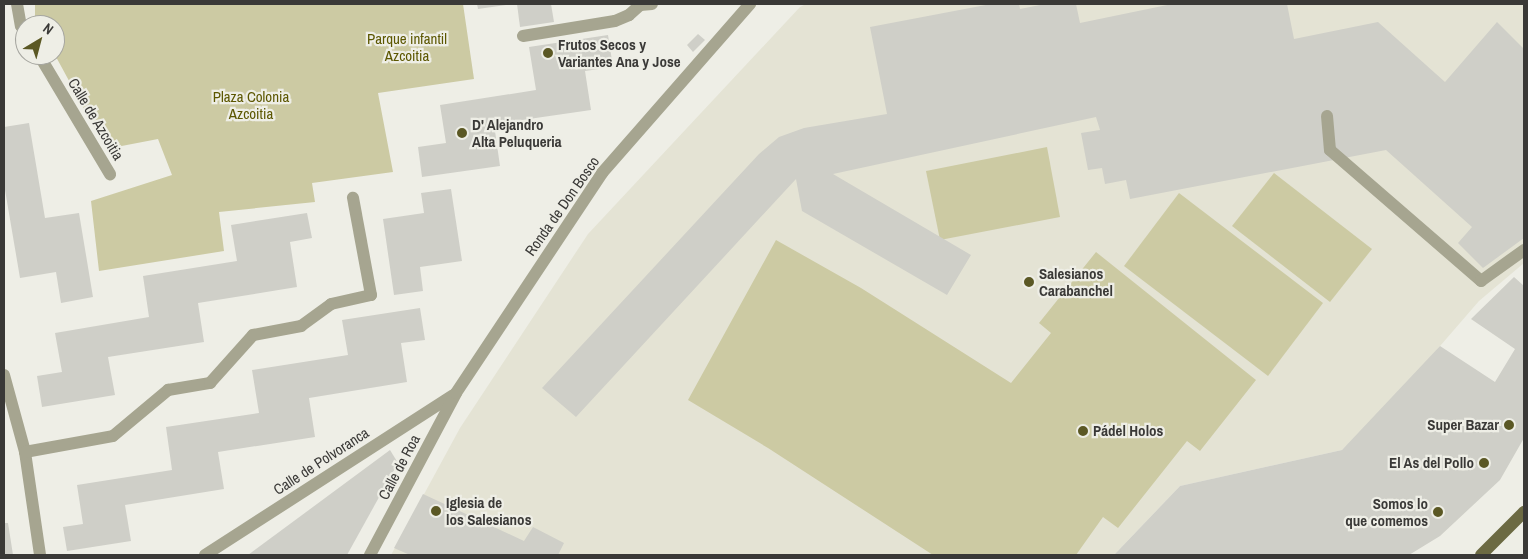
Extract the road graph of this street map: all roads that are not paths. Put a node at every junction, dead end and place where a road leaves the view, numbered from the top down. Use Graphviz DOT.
graph roads {
  1 [pos="644,4"];
  2 [pos="750,4"];
  3 [pos="523,36"];
  4 [pos="45,65"];
  5 [pos="1328,116"];
  6 [pos="110,174"];
  7 [pos="353,198"];
  8 [pos="1524,250"];
  9 [pos="4,375"];
  10 [pos="456,393"];
  11 [pos="25,452"];
  12 [pos="1524,512"];
  13 [pos="40,555"];
  14 [pos="205,555"];
  15 [pos="370,555"];
  16 [pos="1481,555"];
  1 -- 3 [label="street"];
  2 -- 10 [label="street, Ronda de Don Bosco"];
  4 -- 6 [label="street, Calle de Azcoitia"];
  5 -- 8 [label="street"];
  7 -- 11 [label="street"];
  9 -- 11 [label="street"];
  10 -- 14 [label="street, Calle de Polvoranca"];
  10 -- 15 [label="street, Calle de Roa"];
  11 -- 13 [label="street"];
  12 -- 16 [label="main road"];
}
